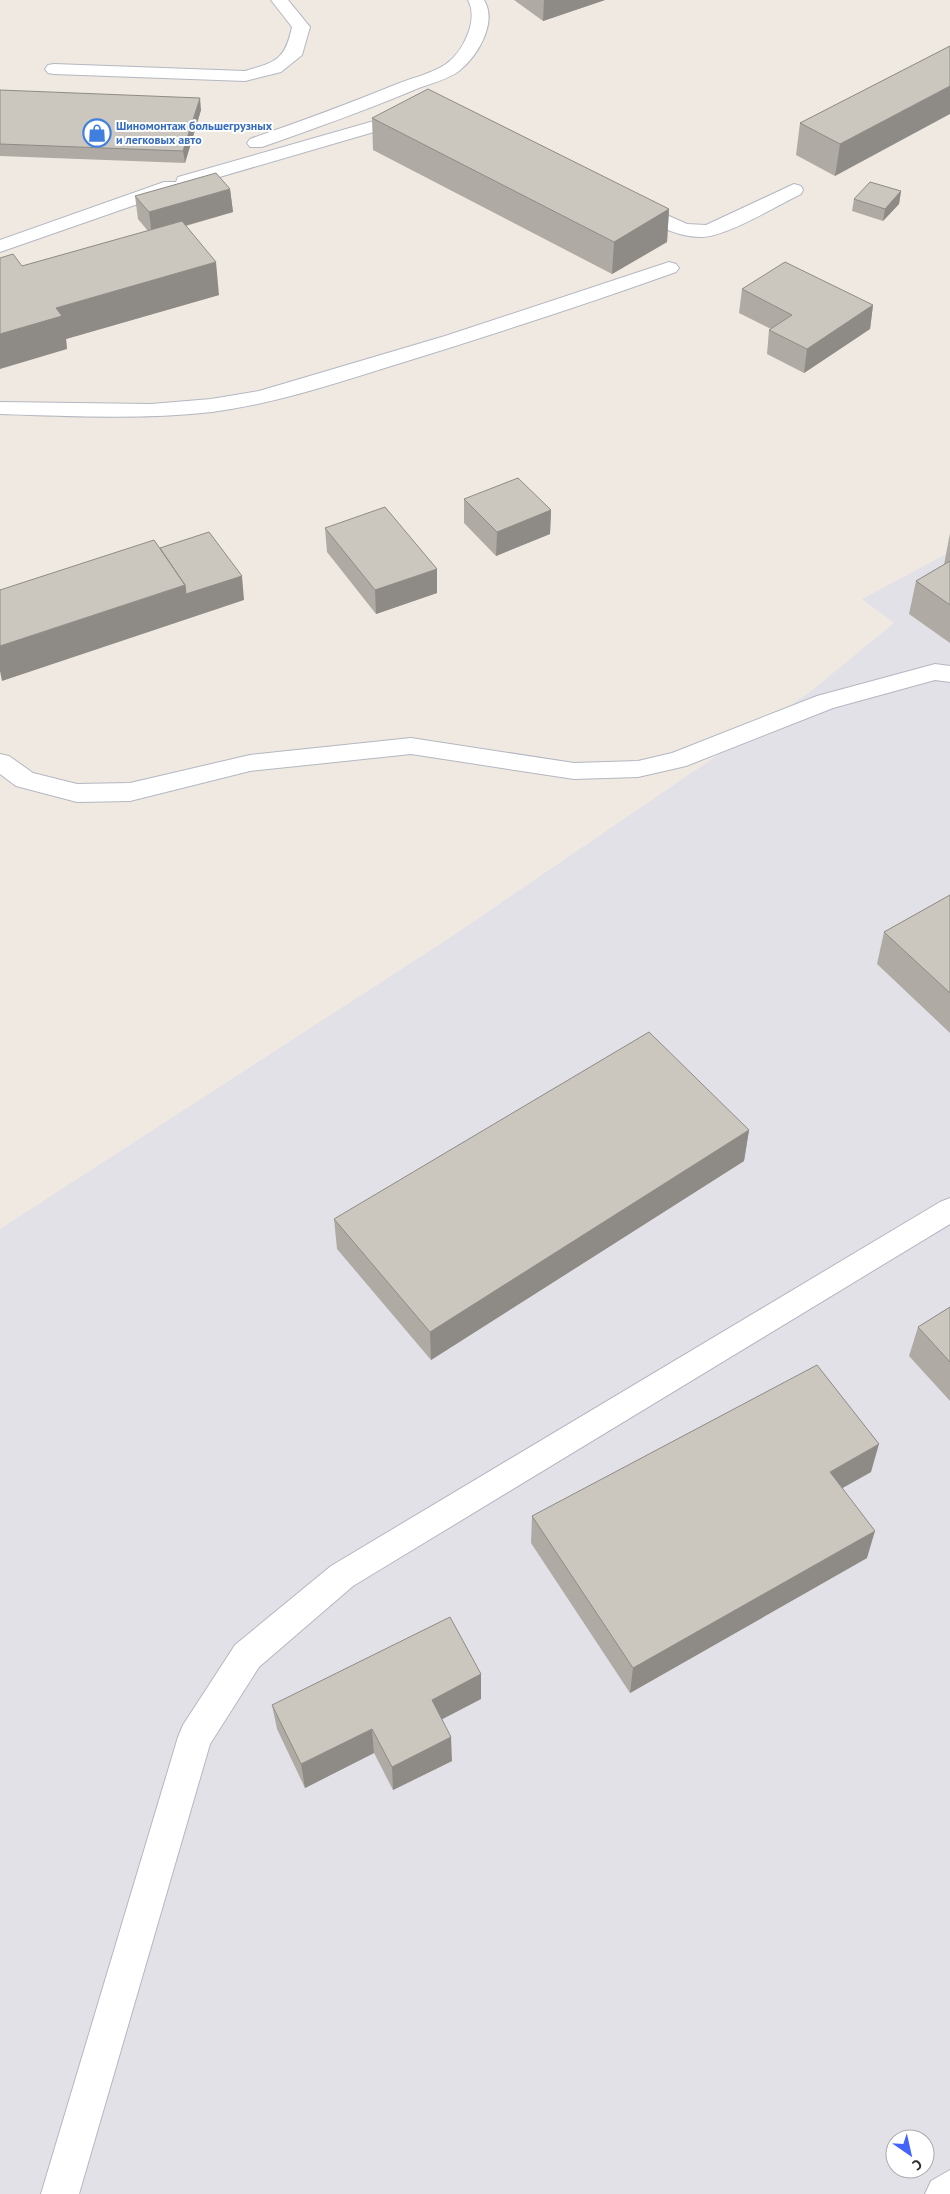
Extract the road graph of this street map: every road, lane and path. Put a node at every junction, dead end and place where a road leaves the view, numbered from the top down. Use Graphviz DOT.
graph roads {
  1 [pos="279,0"];
  2 [pos="476,0"];
  3 [pos="54,69"];
  4 [pos="429,113"];
  5 [pos="185,181"];
  6 [pos="794,190"];
  7 [pos="618,199"];
  8 [pos="0,246"];
  9 [pos="669,268"];
  10 [pos="0,408"];
  11 [pos="950,674"];
  12 [pos="0,762"];
  13 [pos="950,1210"];
  14 [pos="950,2189"];
  15 [pos="60,2194"];
  16 [pos="944,2194"];
  1 -- 3 [label="lane"];
  2 -- 5 [label="lane"];
  4 -- 5 [label="lane"];
  5 -- 8 [label="lane"];
  6 -- 7 [label="lane"];
  9 -- 10 [label="lane"];
  11 -- 12 [label="lane"];
  13 -- 15 [label="lane"];
  14 -- 16 [label="lane"];
}
